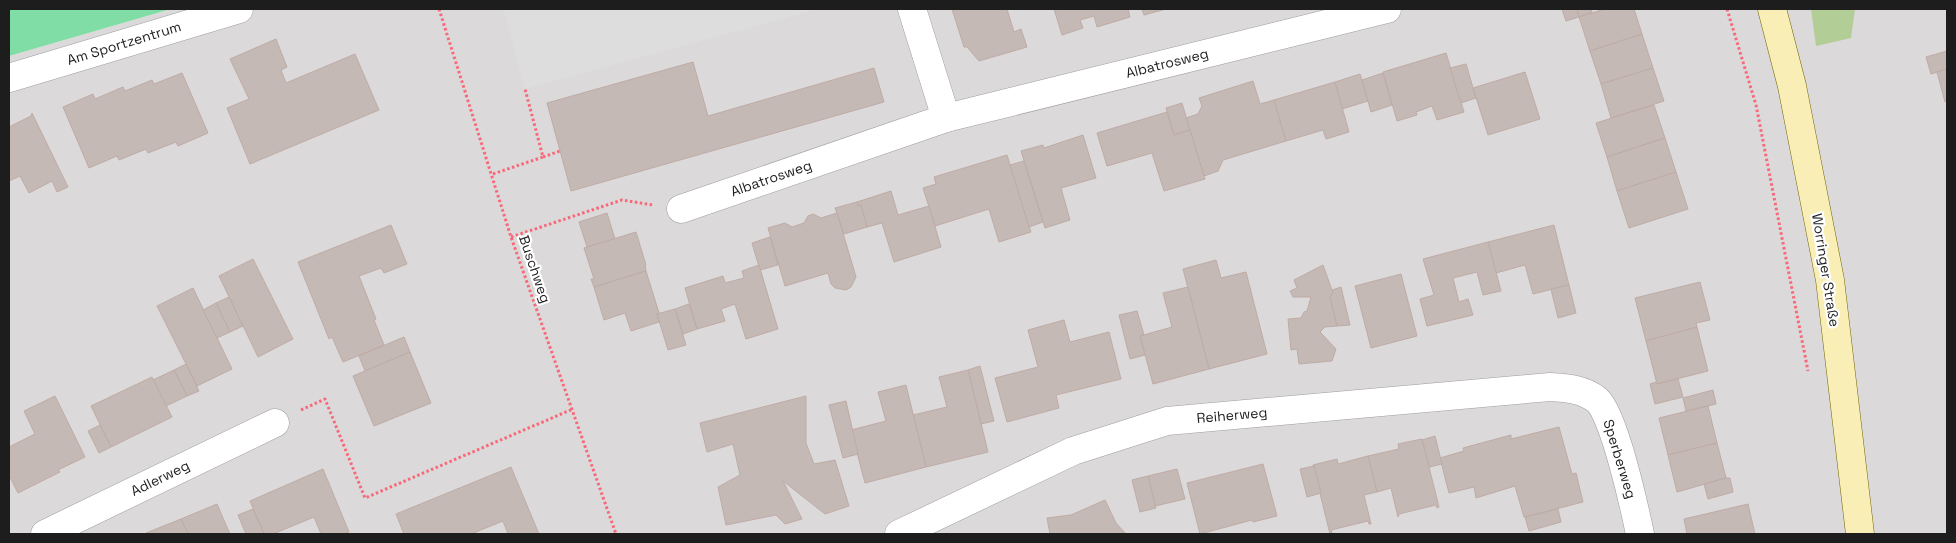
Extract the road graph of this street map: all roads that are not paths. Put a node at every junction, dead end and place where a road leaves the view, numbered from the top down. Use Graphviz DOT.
graph roads {
  1 [pos="239,9"];
  2 [pos="912,9"];
  3 [pos="1387,9"];
  4 [pos="1772,9"];
  5 [pos="9,78"];
  6 [pos="946,118"];
  7 [pos="681,209"];
  8 [pos="1586,393"];
  9 [pos="275,422"];
  10 [pos="45,534"];
  11 [pos="899,534"];
  12 [pos="1640,534"];
  13 [pos="1860,534"];
  1 -- 5 [label="street, Am Sportzentrum"];
  2 -- 6 [label="street"];
  3 -- 6 [label="street, Albatrosweg"];
  4 -- 13 [label="main road, Worringer Straße"];
  6 -- 7 [label="street, Albatrosweg"];
  8 -- 11 [label="street, Reiherweg"];
  8 -- 12 [label="street, Sperberweg"];
  9 -- 10 [label="street, Adlerweg"];
}
